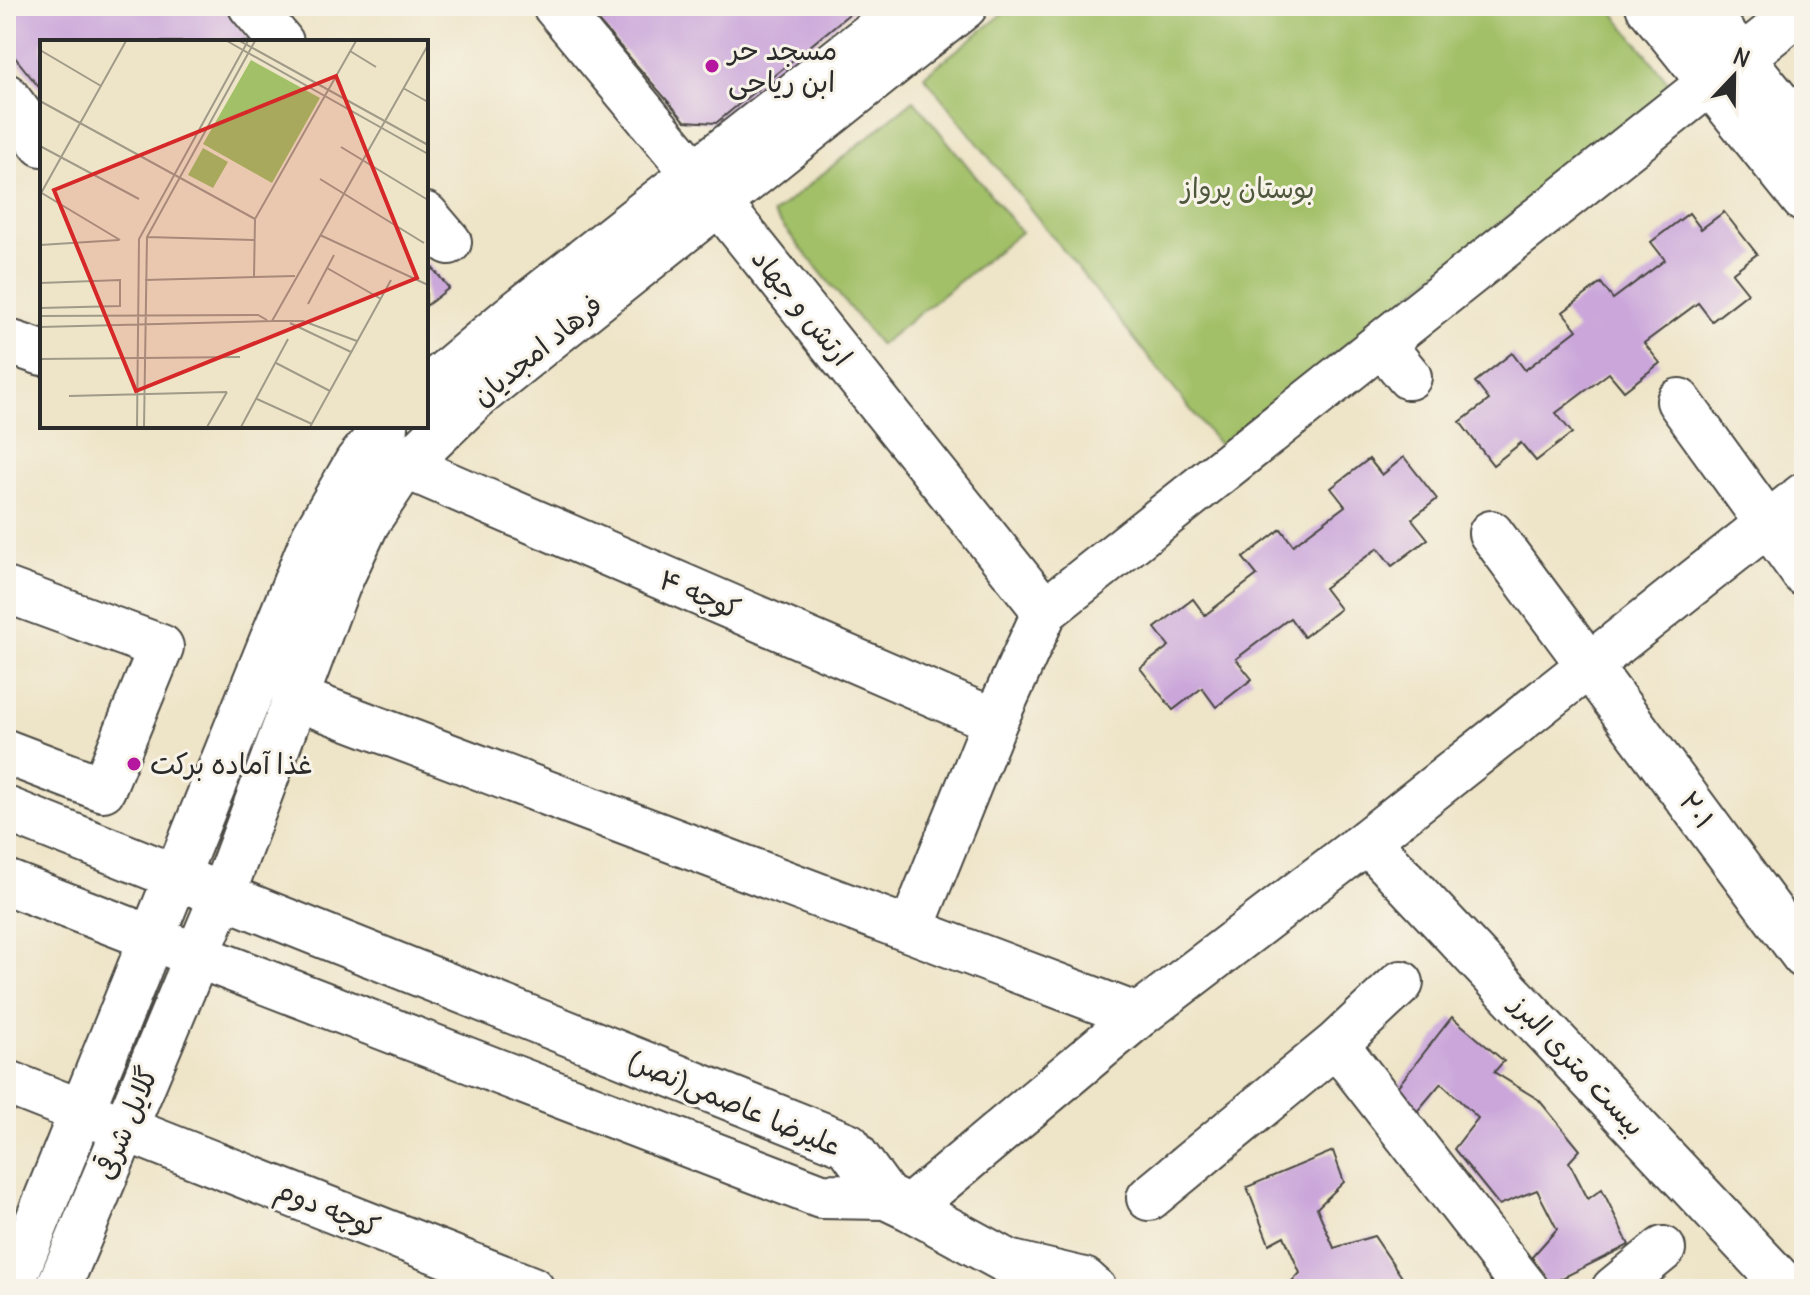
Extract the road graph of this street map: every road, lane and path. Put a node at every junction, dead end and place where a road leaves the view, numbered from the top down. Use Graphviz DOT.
graph roads {
  1 [pos="251,6"];
  2 [pos="555,6"];
  3 [pos="907,6"];
  4 [pos="965,6"];
  5 [pos="1648,6"];
  6 [pos="1701,6"];
  7 [pos="1804,8"];
  8 [pos="279,40"];
  9 [pos="1727,71"];
  10 [pos="6,96"];
  11 [pos="1804,134"];
  12 [pos="40,141"];
  13 [pos="707,188"];
  14 [pos="1804,200"];
  15 [pos="6,341"];
  16 [pos="40,352"];
  17 [pos="428,387"];
  18 [pos="1679,401"];
  19 [pos="384,428"];
  20 [pos="405,466"];
  21 [pos="1804,495"];
  22 [pos="1767,525"];
  23 [pos="1491,533"];
  24 [pos="1804,574"];
  25 [pos="6,590"];
  26 [pos="1045,611"];
  27 [pos="1590,665"];
  28 [pos="298,699"];
  29 [pos="995,721"];
  30 [pos="6,752"];
  31 [pos="6,809"];
  32 [pos="1367,841"];
  33 [pos="175,874"];
  34 [pos="6,882"];
  35 [pos="222,896"];
  36 [pos="911,929"];
  37 [pos="151,939"];
  38 [pos="1804,956"];
  39 [pos="197,957"];
  40 [pos="1401,983"];
  41 [pos="1138,1016"];
  42 [pos="1336,1044"];
  43 [pos="6,1082"];
  44 [pos="81,1111"];
  45 [pos="123,1127"];
  46 [pos="1149,1198"];
  47 [pos="898,1203"];
  48 [pos="1663,1249"];
  49 [pos="1015,1276"];
  50 [pos="10,1289"];
  51 [pos="58,1289"];
  52 [pos="532,1289"];
  53 [pos="1094,1289"];
  54 [pos="1526,1289"];
  55 [pos="1614,1289"];
  56 [pos="1788,1289"];
  1 -- 8 [label="street"];
  2 -- 13 [label="street, ارتش و جهاد"];
  3 -- 13 [label="street, فرهاد امجدیان"];
  4 -- 13 [label="street, فرهاد امجدیان"];
  5 -- 9 [label="street"];
  6 -- 9 [label="street"];
  7 -- 9 [label="street"];
  9 -- 11 [label="street"];
  9 -- 14 [label="street"];
  9 -- 26 [label="street"];
  10 -- 12 [label="street"];
  13 -- 17 [label="street, فرهاد امجدیان"];
  13 -- 20 [label="street, فرهاد امجدیان"];
  13 -- 26 [label="street, ارتش و جهاد"];
  15 -- 16 [label="street"];
  18 -- 22 [label="street"];
  19 -- 33 [label="street"];
  20 -- 28 [label="street, فرهاد امجدیان"];
  20 -- 29 [label="street, کوچه ۴"];
  21 -- 22 [label="street"];
  22 -- 24 [label="street"];
  22 -- 27 [label="street"];
  23 -- 27 [label="street, ۲۰۱"];
  25 -- 30 [label="street"];
  26 -- 29 [label="street"];
  27 -- 32 [label="street"];
  27 -- 38 [label="street, ۲۰۱"];
  28 -- 35 [label="street, فرهاد امجدیان"];
  28 -- 36 [label="street"];
  29 -- 36 [label="street"];
  31 -- 33 [label="street, علیرضا عاصمی(نصر)"];
  32 -- 41 [label="street"];
  32 -- 56 [label="street, بیست متری البرز"];
  33 -- 35 [label="street, علیرضا عاصمی(نصر)"];
  33 -- 37 [label="street"];
  34 -- 37 [label="street, علیرضا عاصمی(نصر)"];
  35 -- 39 [label="street, گلایل شرقی"];
  35 -- 47 [label="street, علیرضا عاصمی(نصر)"];
  36 -- 41 [label="street"];
  37 -- 39 [label="street, علیرضا عاصمی(نصر)"];
  37 -- 44 [label="street"];
  39 -- 45 [label="street, گلایل شرقی"];
  39 -- 47 [label="street, علیرضا عاصمی(نصر)"];
  40 -- 42 [label="street"];
  41 -- 47 [label="street"];
  42 -- 46 [label="street"];
  42 -- 54 [label="street"];
  43 -- 44 [label="street, کوچه دوم"];
  44 -- 45 [label="street, کوچه دوم"];
  44 -- 50 [label="street"];
  45 -- 51 [label="street, گلایل شرقی"];
  45 -- 52 [label="street, کوچه دوم"];
  47 -- 49 [label="street"];
  48 -- 55 [label="street"];
  49 -- 53 [label="street"];
}
